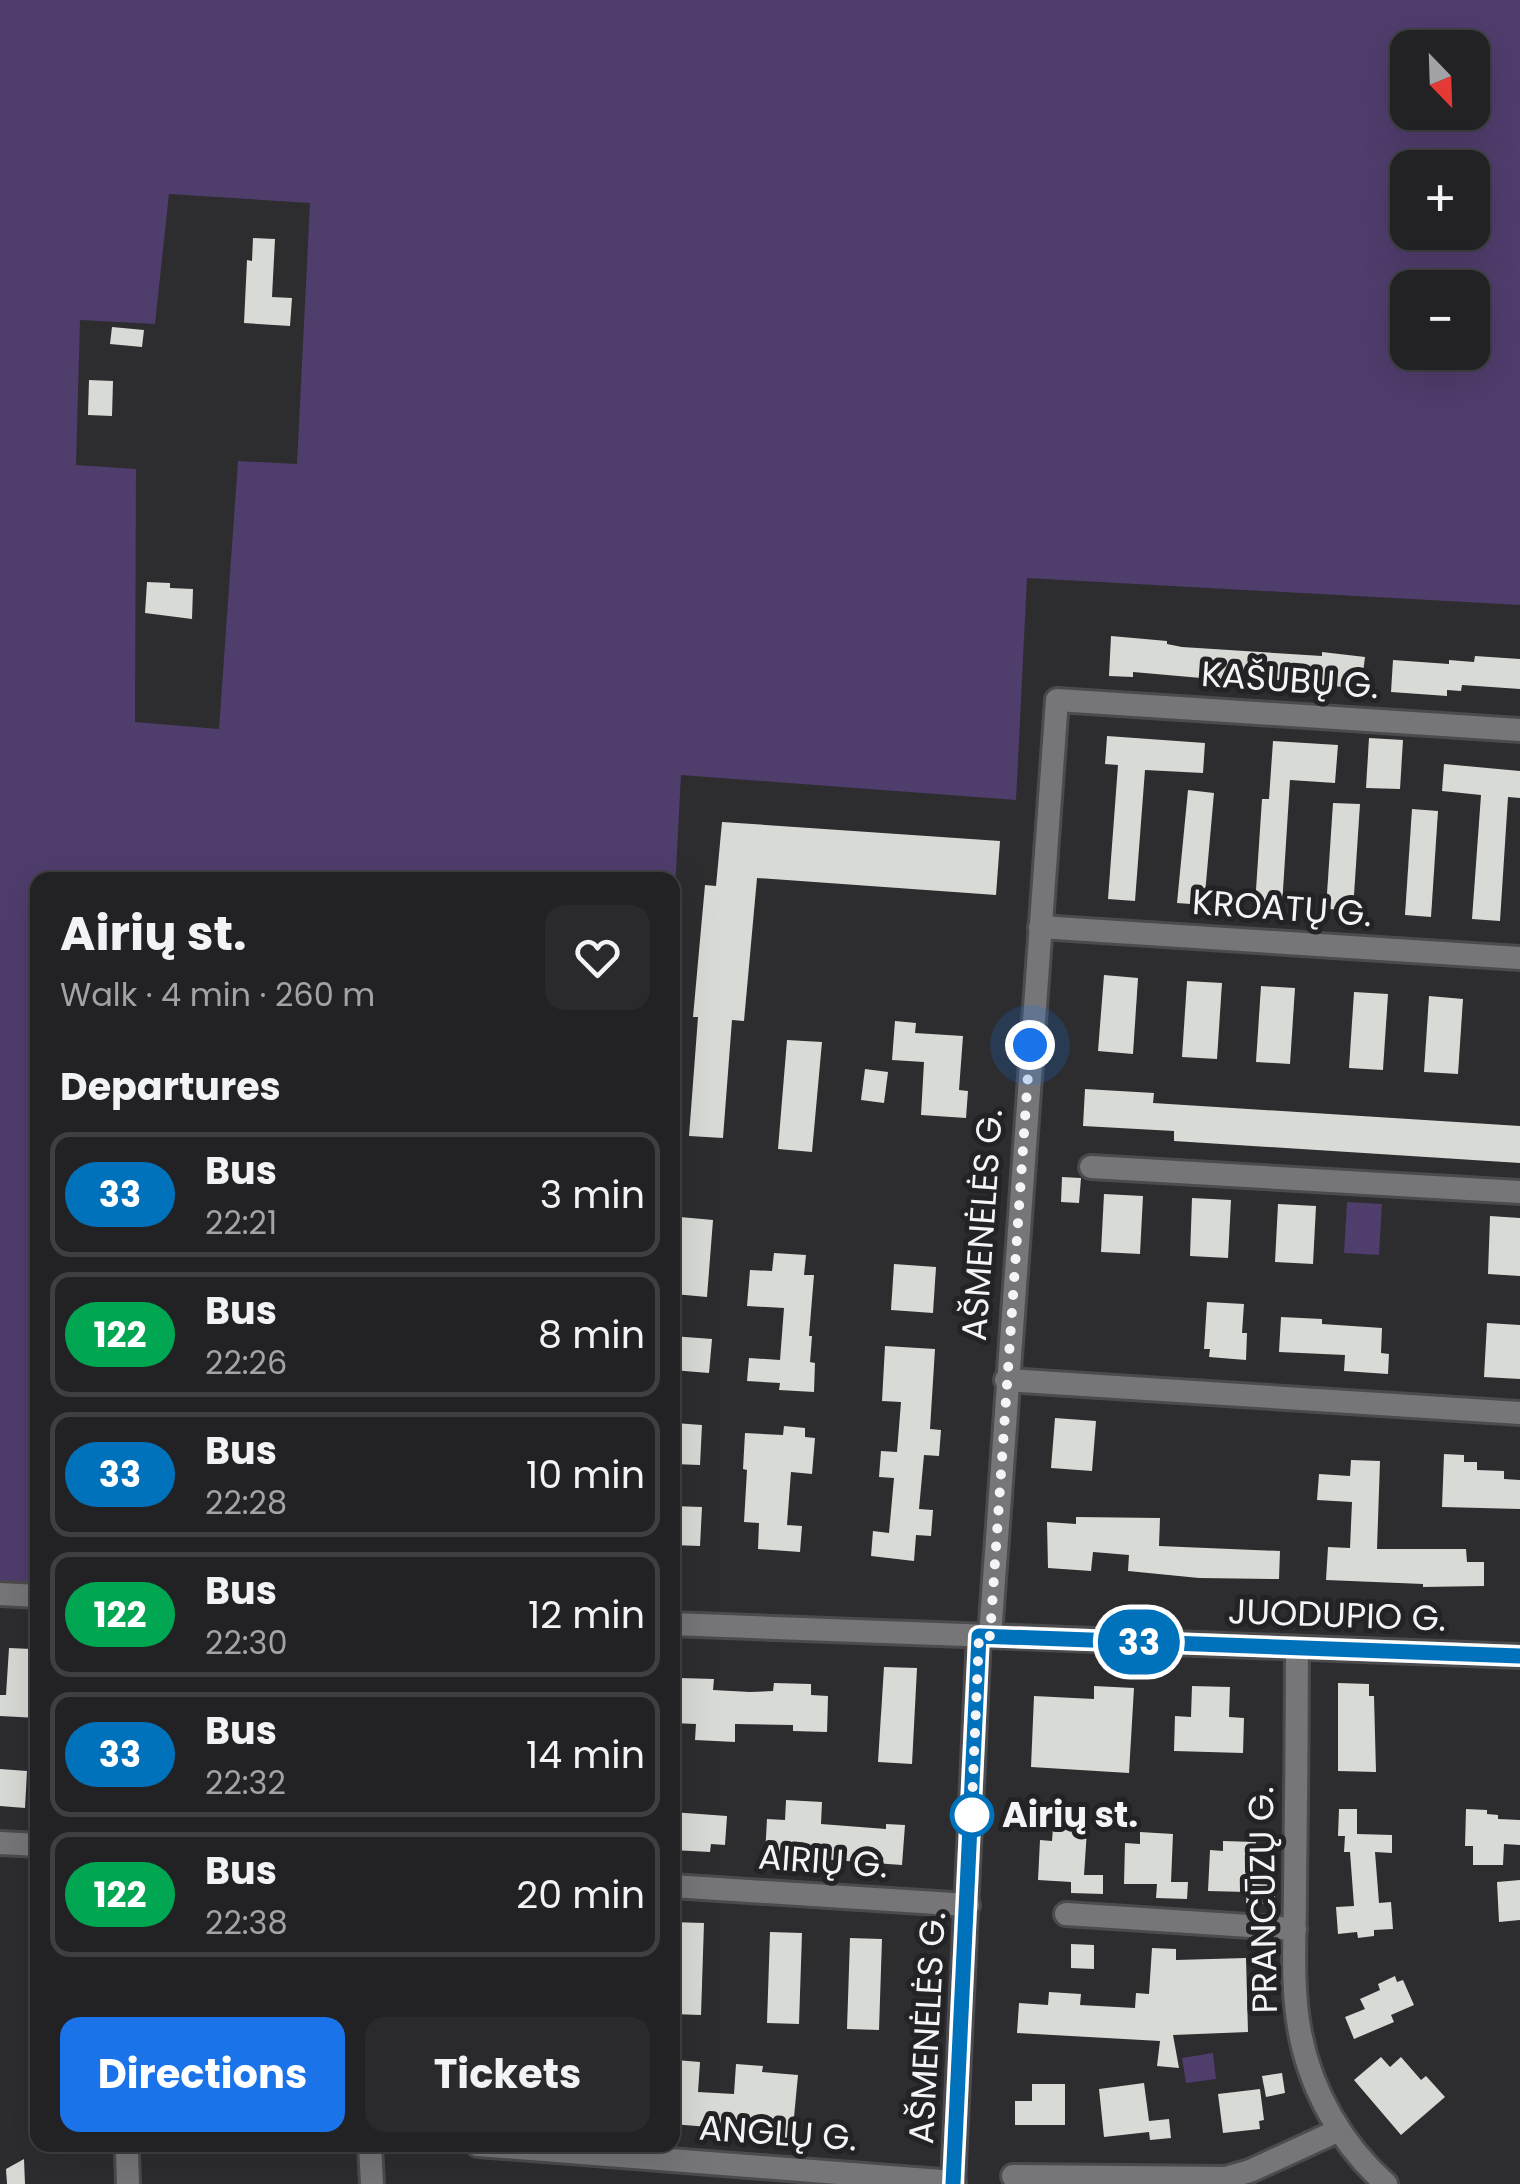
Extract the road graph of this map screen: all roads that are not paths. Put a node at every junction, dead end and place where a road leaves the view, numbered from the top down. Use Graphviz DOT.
graph roads {
  1 [pos="1056,700"];
  2 [pos="1520,730"];
  3 [pos="1040,927"];
  4 [pos="1520,958"];
  5 [pos="1091,1167"];
  6 [pos="1520,1192"];
  7 [pos="1006,1380"];
  8 [pos="1520,1413"];
  9 [pos="0,1594"];
  10 [pos="30,1596"];
  11 [pos="680,1624"];
  12 [pos="984,1636"];
  13 [pos="1297,1648"];
  14 [pos="1520,1656"];
  15 [pos="0,1844"];
  16 [pos="30,1845"];
  17 [pos="680,1887"];
  18 [pos="968,1906"];
  19 [pos="1066,1914"];
  20 [pos="1295,1928"];
  21 [pos="1337,2130"];
  22 [pos="370,2152"];
  23 [pos="566,2152"];
  24 [pos="126,2154"];
  25 [pos="1013,2176"];
  26 [pos="953,2183"];
  27 [pos="128,2184"];
  28 [pos="372,2184"];
  29 [pos="1386,2184"];
  1 -- 2 [label="street, KAŠUBŲ G."];
  1 -- 3 [label="street, AŠMENĖLĖS G."];
  3 -- 4 [label="street, KROATŲ G."];
  3 -- 7 [label="street, AŠMENĖLĖS G."];
  5 -- 6 [label="street"];
  7 -- 8 [label="street"];
  7 -- 12 [label="street, AŠMENĖLĖS G."];
  9 -- 10 [label="street"];
  11 -- 12 [label="street, JUODUPIO G."];
  12 -- 13 [label="street, JUODUPIO G."];
  12 -- 18 [label="street, AŠMENĖLĖS G."];
  13 -- 14 [label="street, JUODUPIO G."];
  13 -- 20 [label="street, PRANCŪZŲ G."];
  15 -- 16 [label="street"];
  17 -- 18 [label="street, AIRIŲ G."];
  18 -- 26 [label="street, AŠMENĖLĖS G."];
  19 -- 20 [label="street"];
  20 -- 21 [label="street, PRANCŪZŲ G."];
  21 -- 25 [label="street"];
  21 -- 29 [label="street, PRANCŪZŲ G."];
  22 -- 28 [label="street"];
  23 -- 26 [label="street, ANGLŲ G."];
  24 -- 27 [label="street"];
}
